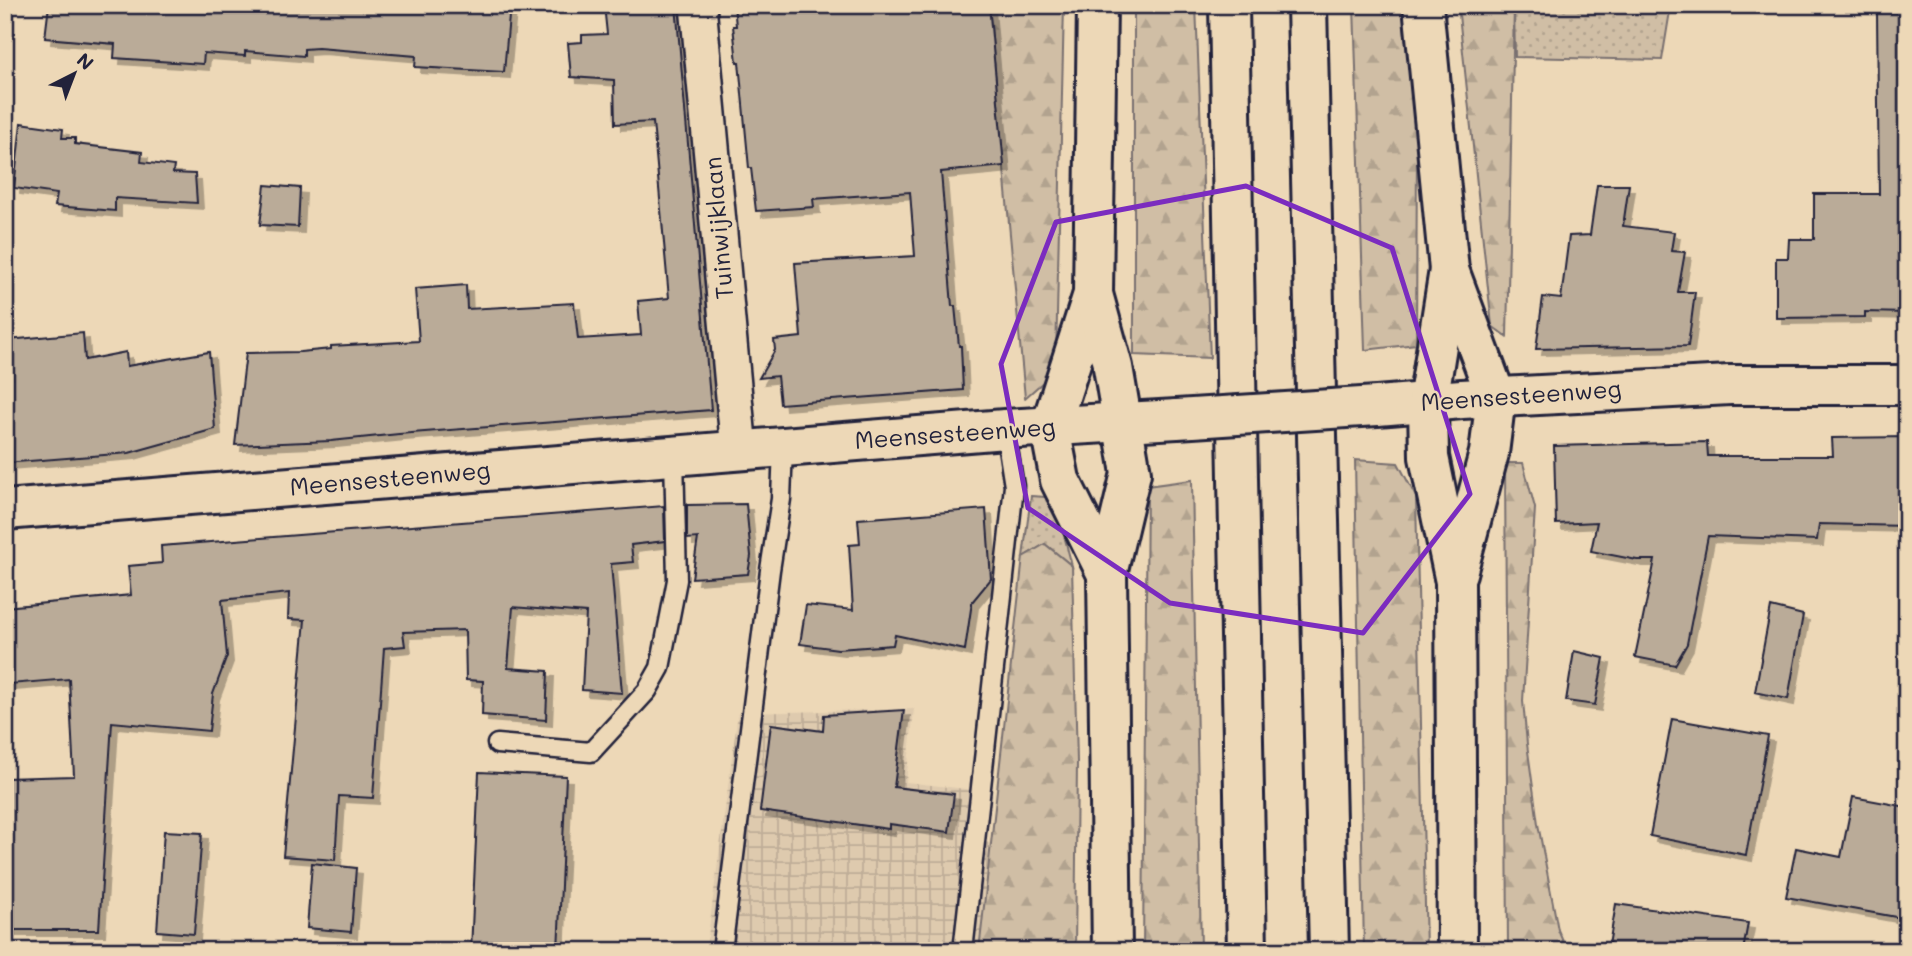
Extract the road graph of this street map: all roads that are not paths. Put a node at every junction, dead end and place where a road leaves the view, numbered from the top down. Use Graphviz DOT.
graph roads {
  1 [pos="698,5"];
  2 [pos="1097,5"];
  3 [pos="1229,5"];
  4 [pos="1307,5"];
  5 [pos="1423,5"];
  6 [pos="1449,270"];
  7 [pos="1093,294"];
  8 [pos="1907,384"];
  9 [pos="1496,397"];
  10 [pos="1428,402"];
  11 [pos="1124,422"];
  12 [pos="1050,428"];
  13 [pos="1005,429"];
  14 [pos="783,447"];
  15 [pos="739,450"];
  16 [pos="674,456"];
  17 [pos="5,510"];
  18 [pos="1107,574"];
  19 [pos="1455,582"];
  20 [pos="497,744"];
  21 [pos="722,951"];
  22 [pos="963,951"];
  23 [pos="1112,951"];
  24 [pos="1247,951"];
  25 [pos="1329,951"];
  26 [pos="1457,951"];
  1 -- 15 [label="street, Tuinwijklaan"];
  2 -- 7 [label="main road"];
  3 -- 24 [label="main road"];
  4 -- 25 [label="main road"];
  5 -- 6 [label="main road"];
  6 -- 9 [label="main road"];
  6 -- 10 [label="main road"];
  7 -- 11 [label="main road"];
  7 -- 12 [label="main road"];
  8 -- 9 [label="main road, Meensesteenweg"];
  9 -- 10 [label="main road, Meensesteenweg"];
  9 -- 19 [label="main road"];
  10 -- 11 [label="main road, Meensesteenweg, bridge"];
  10 -- 19 [label="main road"];
  11 -- 12 [label="main road, Meensesteenweg"];
  11 -- 18 [label="main road"];
  12 -- 13 [label="main road, Meensesteenweg"];
  12 -- 18 [label="main road"];
  13 -- 14 [label="main road, Meensesteenweg"];
  13 -- 22 [label="lane"];
  14 -- 15 [label="main road, Meensesteenweg"];
  14 -- 21 [label="lane"];
  15 -- 16 [label="main road, Meensesteenweg"];
  16 -- 17 [label="main road, Meensesteenweg"];
  16 -- 20 [label="lane"];
  18 -- 23 [label="main road"];
  19 -- 26 [label="main road"];
}
